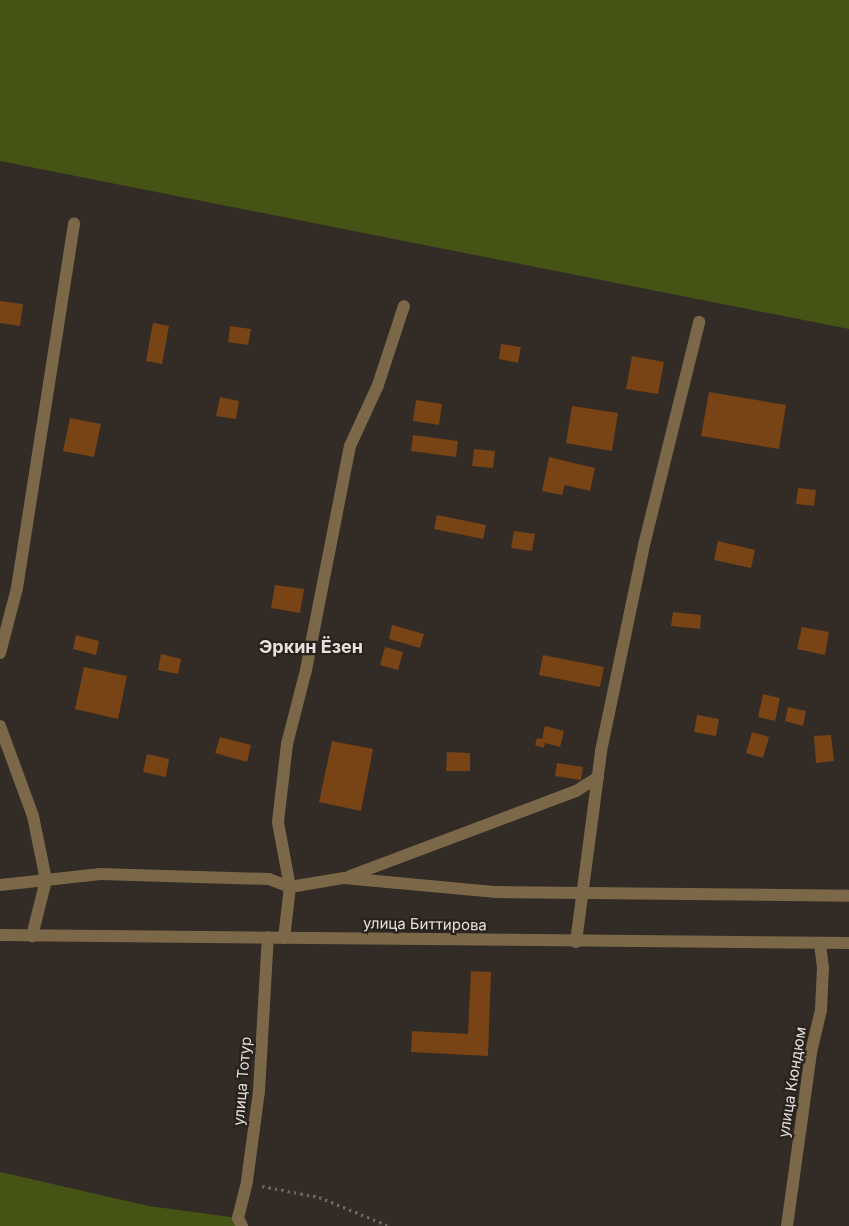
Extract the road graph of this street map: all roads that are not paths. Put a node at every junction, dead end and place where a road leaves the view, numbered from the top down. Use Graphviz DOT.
graph roads {
  1 [pos="74,224"];
  2 [pos="404,306"];
  3 [pos="699,322"];
  4 [pos="0,653"];
  5 [pos="0,726"];
  6 [pos="598,777"];
  7 [pos="344,878"];
  8 [pos="46,880"];
  9 [pos="0,885"];
  10 [pos="290,887"];
  11 [pos="583,894"];
  12 [pos="849,896"];
  13 [pos="0,935"];
  14 [pos="32,936"];
  15 [pos="268,937"];
  16 [pos="284,938"];
  17 [pos="576,942"];
  18 [pos="820,943"];
  19 [pos="849,943"];
  20 [pos="242,1226"];
  21 [pos="787,1226"];
  1 -- 4 [label="street"];
  2 -- 10 [label="street"];
  3 -- 6 [label="street"];
  5 -- 8 [label="street"];
  6 -- 7 [label="street"];
  6 -- 11 [label="street"];
  7 -- 10 [label="street"];
  7 -- 11 [label="street"];
  8 -- 9 [label="street"];
  8 -- 10 [label="street"];
  8 -- 14 [label="street"];
  10 -- 16 [label="street"];
  11 -- 12 [label="street"];
  11 -- 17 [label="street"];
  13 -- 14 [label="street, улица Биттирова"];
  14 -- 15 [label="street, улица Биттирова"];
  15 -- 16 [label="street, улица Биттирова"];
  15 -- 20 [label="street, улица Тотур"];
  16 -- 17 [label="street, улица Биттирова"];
  17 -- 18 [label="street, улица Биттирова"];
  18 -- 19 [label="street, улица Биттирова"];
  18 -- 21 [label="street, улица Кюндюм"];
}
